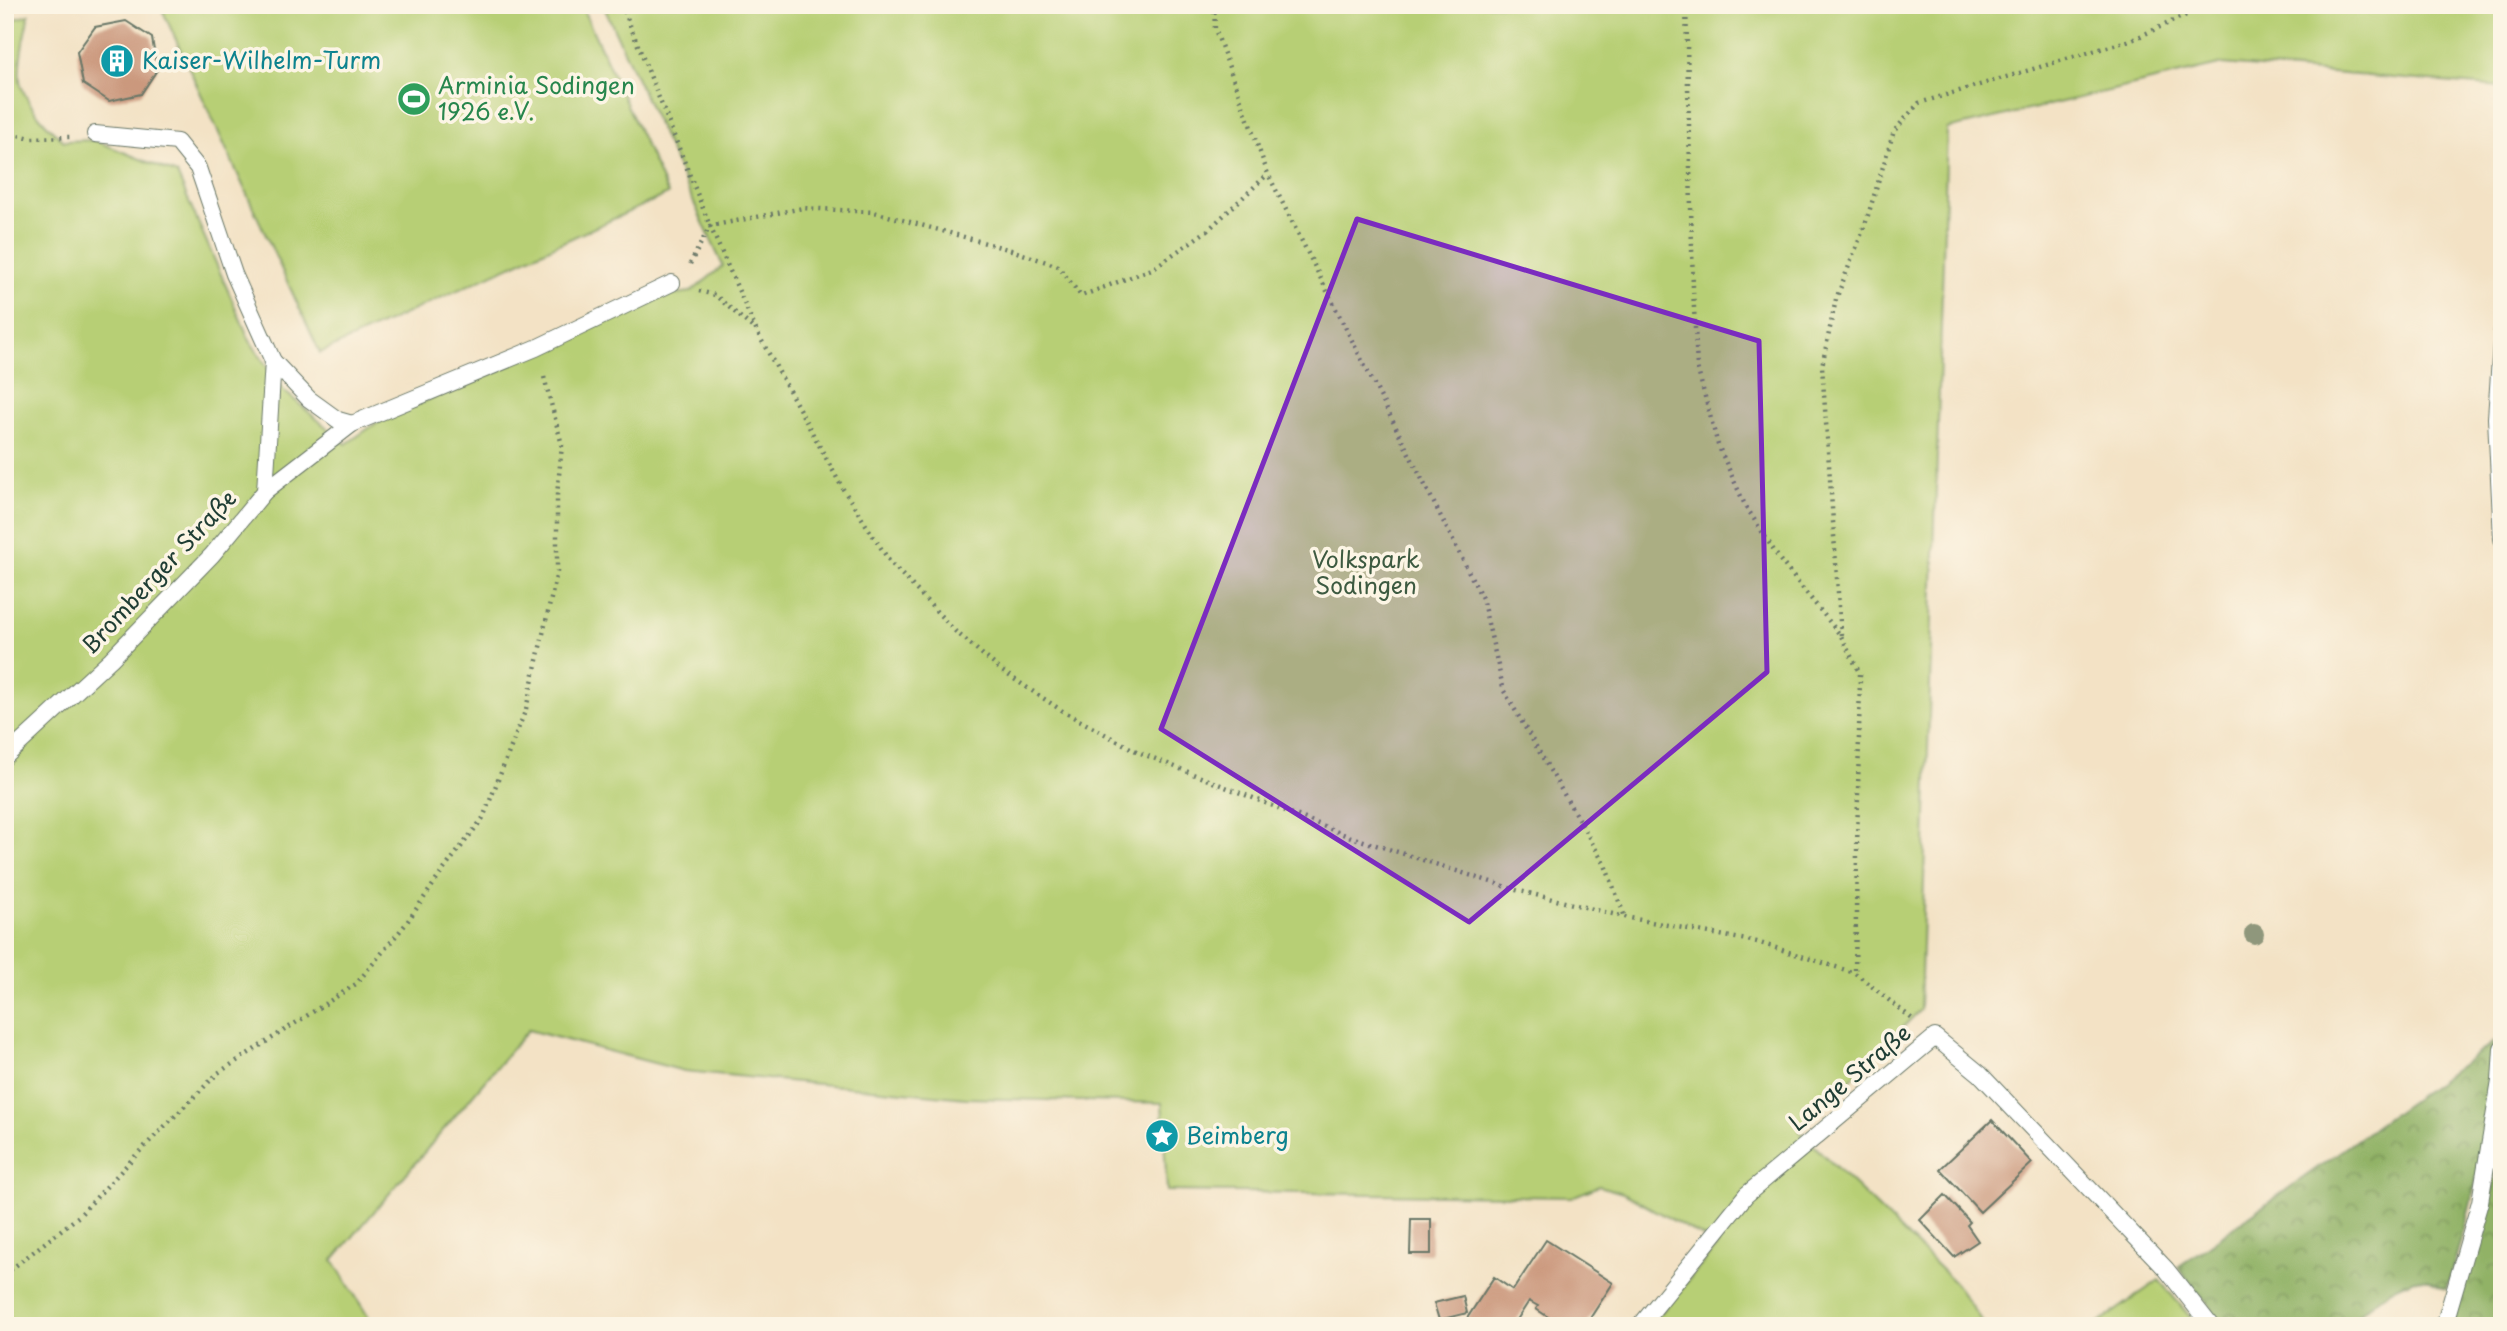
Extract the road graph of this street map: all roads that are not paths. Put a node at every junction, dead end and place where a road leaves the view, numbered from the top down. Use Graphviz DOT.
graph roads {
  1 [pos="95,134"];
  2 [pos="672,283"];
  3 [pos="2502,328"];
  4 [pos="273,360"];
  5 [pos="352,424"];
  6 [pos="265,491"];
  7 [pos="2502,539"];
  8 [pos="5,757"];
  9 [pos="2502,1048"];
  10 [pos="1640,1326"];
  11 [pos="2211,1326"];
  12 [pos="2444,1326"];
  1 -- 4 [label="lane"];
  2 -- 5 [label="lane, Bromberger Straße"];
  3 -- 7 [label="lane"];
  4 -- 5 [label="lane"];
  4 -- 6 [label="lane"];
  5 -- 6 [label="lane, Bromberger Straße"];
  6 -- 8 [label="lane, Bromberger Straße"];
  9 -- 12 [label="lane"];
  10 -- 11 [label="lane, Lange Straße"];
}
